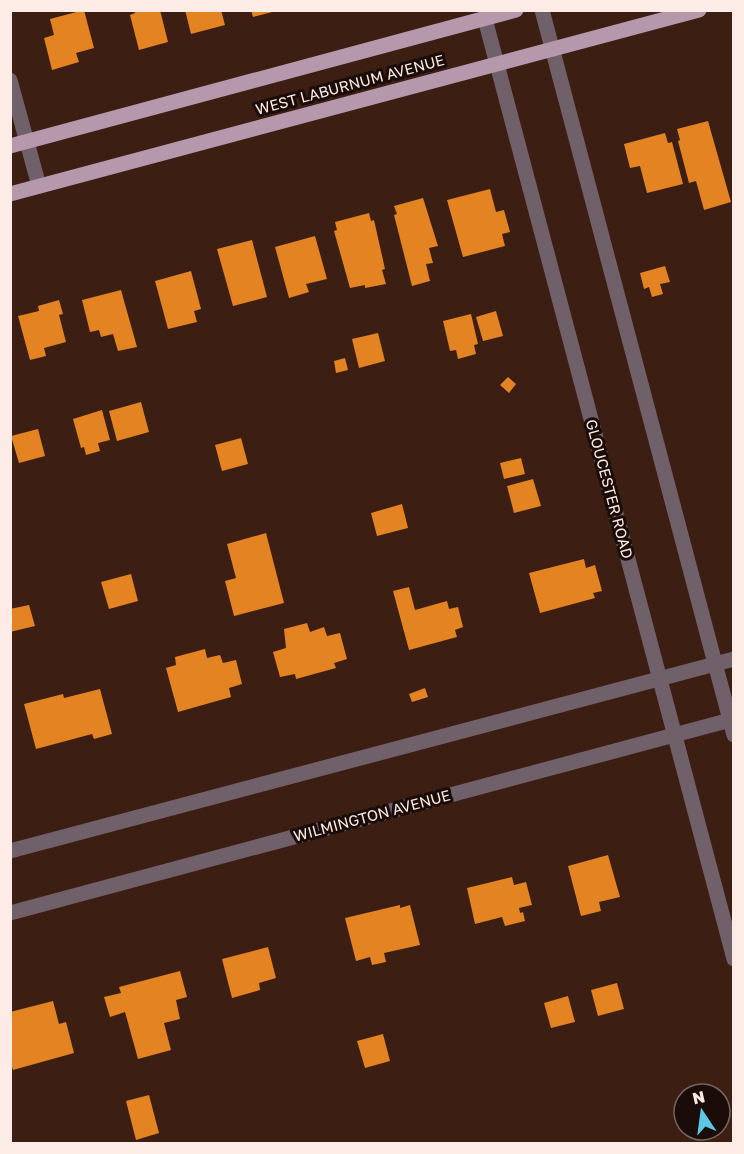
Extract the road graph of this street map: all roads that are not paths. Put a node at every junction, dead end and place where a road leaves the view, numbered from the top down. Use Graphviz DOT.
graph roads {
  1 [pos="516,10"];
  2 [pos="542,10"];
  3 [pos="699,10"];
  4 [pos="485,19"];
  5 [pos="552,49"];
  6 [pos="496,64"];
  7 [pos="10,80"];
  8 [pos="27,142"];
  9 [pos="10,146"];
  10 [pos="39,186"];
  11 [pos="10,194"];
  12 [pos="734,659"];
  13 [pos="715,664"];
  14 [pos="659,678"];
  15 [pos="732,725"];
  16 [pos="673,735"];
  17 [pos="10,851"];
  18 [pos="10,913"];
  19 [pos="734,959"];
  1 -- 4 [label="main road, WEST LABURNUM AVENUE"];
  2 -- 5 [label="street"];
  3 -- 5 [label="main road, WEST LABURNUM AVENUE"];
  4 -- 6 [label="street, GLOUCESTER ROAD"];
  4 -- 8 [label="main road, WEST LABURNUM AVENUE"];
  5 -- 6 [label="main road, WEST LABURNUM AVENUE"];
  5 -- 13 [label="street"];
  6 -- 10 [label="main road, WEST LABURNUM AVENUE"];
  6 -- 14 [label="street, GLOUCESTER ROAD"];
  7 -- 8 [label="street"];
  8 -- 9 [label="main road, WEST LABURNUM AVENUE"];
  8 -- 10 [label="street"];
  10 -- 11 [label="main road, WEST LABURNUM AVENUE"];
  12 -- 13 [label="street"];
  13 -- 14 [label="street"];
  13 -- 15 [label="street"];
  14 -- 16 [label="street, GLOUCESTER ROAD"];
  14 -- 17 [label="street"];
  15 -- 16 [label="street, WILMINGTON AVENUE"];
  16 -- 18 [label="street, WILMINGTON AVENUE"];
  16 -- 19 [label="street, GLOUCESTER ROAD"];
}
